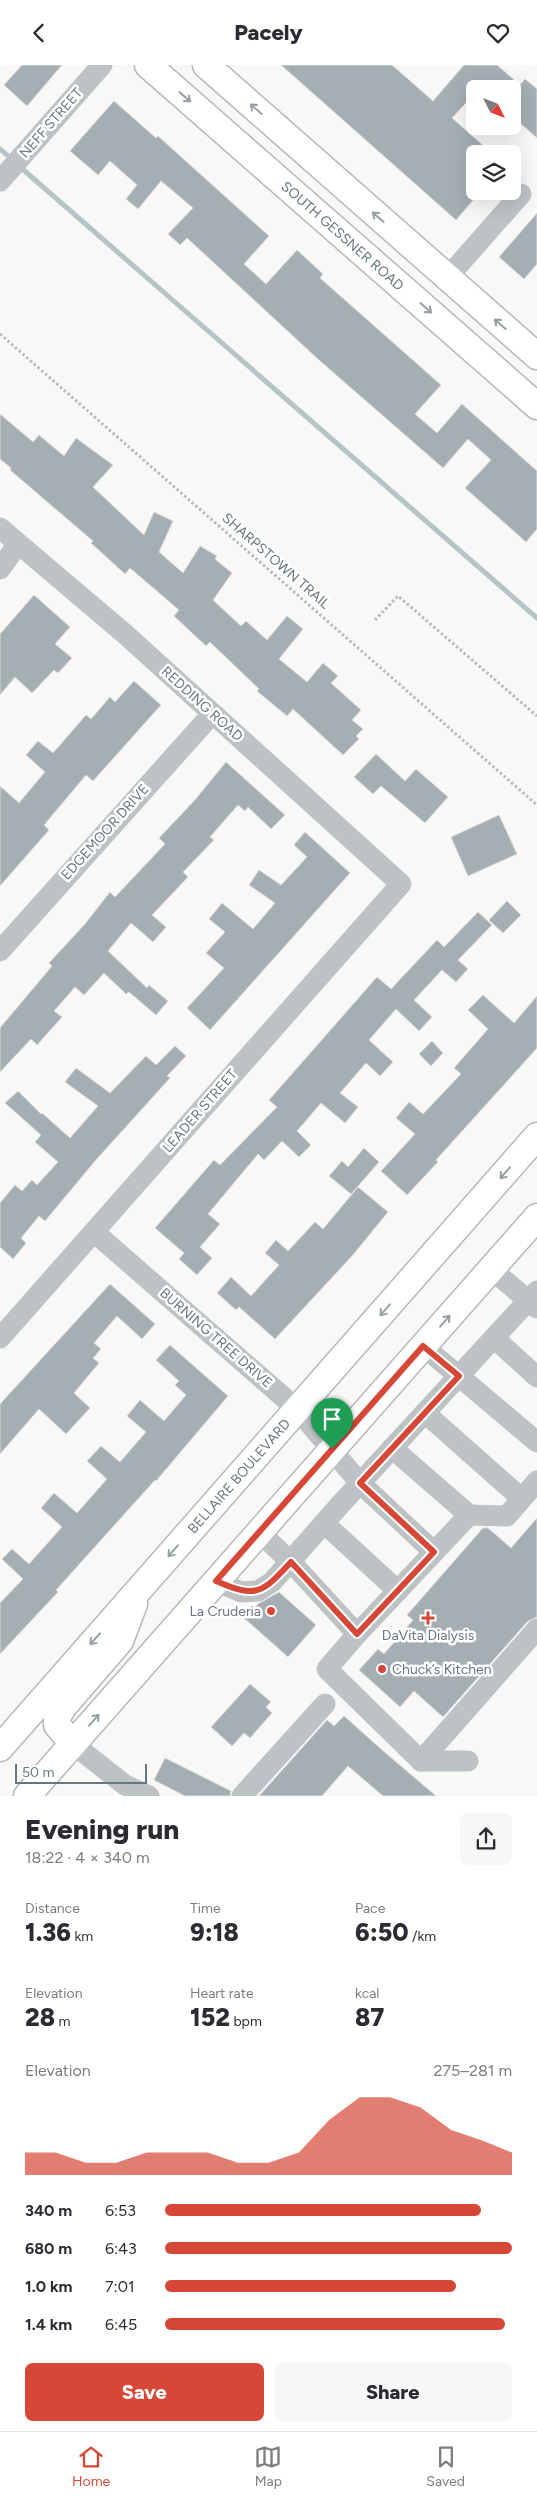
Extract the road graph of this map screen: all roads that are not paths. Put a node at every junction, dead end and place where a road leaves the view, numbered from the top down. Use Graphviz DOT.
graph roads {
  1 [pos="102,65"];
  2 [pos="148,65"];
  3 [pos="206,65"];
  4 [pos="3,178"];
  5 [pos="515,200"];
  6 [pos="414,248"];
  7 [pos="389,275"];
  8 [pos="447,278"];
  9 [pos="537,356"];
  10 [pos="537,406"];
  11 [pos="0,528"];
  12 [pos="18,544"];
  13 [pos="0,569"];
  14 [pos="212,714"];
  15 [pos="401,884"];
  16 [pos="0,951"];
  17 [pos="537,1137"];
  18 [pos="537,1217"];
  19 [pos="94,1232"];
  20 [pos="491,1269"];
  21 [pos="534,1300"];
  22 [pos="0,1338"];
  23 [pos="494,1338"];
  24 [pos="423,1346"];
  25 [pos="459,1376"];
  26 [pos="537,1377"];
  27 [pos="297,1409"];
  28 [pos="425,1413"];
  29 [pos="537,1442"];
  30 [pos="392,1448"];
  31 [pos="332,1449"];
  32 [pos="537,1481"];
  33 [pos="360,1483"];
  34 [pos="522,1498"];
  35 [pos="468,1515"];
  36 [pos="324,1523"];
  37 [pos="259,1532"];
  38 [pos="434,1552"];
  39 [pos="291,1562"];
  40 [pos="216,1581"];
  41 [pos="139,1590"];
  42 [pos="398,1591"];
  43 [pos="537,1629"];
  44 [pos="357,1634"];
  45 [pos="325,1703"];
  46 [pos="73,1744"];
  47 [pos="0,1748"];
  48 [pos="421,1761"];
  49 [pos="468,1761"];
  50 [pos="132,1790"];
  51 [pos="27,1796"];
  52 [pos="149,1796"];
  53 [pos="242,1796"];
  1 -- 4 [label="street, NEFF STREET"];
  2 -- 7 [label="main road, SOUTH GESSNER ROAD, one-way"];
  6 -- 3 [label="main road, one-way"];
  5 -- 8 [label="street"];
  6 -- 7 [label="main road"];
  6 -- 8 [label="main road"];
  7 -- 10 [label="main road, SOUTH GESSNER ROAD, one-way"];
  9 -- 8 [label="main road, one-way"];
  11 -- 12 [label="street, REDDING ROAD"];
  12 -- 13 [label="street"];
  12 -- 14 [label="street, REDDING ROAD"];
  14 -- 15 [label="street, REDDING ROAD"];
  14 -- 16 [label="street, EDGEMOOR DRIVE"];
  15 -- 19 [label="street, LEADER STREET"];
  17 -- 27 [label="main road, BELLAIRE BOULEVARD, one-way"];
  18 -- 20 [label="main road"];
  19 -- 22 [label="street, LEADER STREET"];
  19 -- 27 [label="street, BURNING TREE DRIVE"];
  20 -- 21 [label="street"];
  24 -- 20 [label="main road, one-way"];
  21 -- 23 [label="street"];
  23 -- 25 [label="street"];
  23 -- 26 [label="street"];
  24 -- 25 [label="street"];
  24 -- 31 [label="main road"];
  25 -- 28 [label="street"];
  25 -- 29 [label="street"];
  27 -- 31 [label="street, BURNING TREE DRIVE"];
  27 -- 41 [label="main road, BELLAIRE BOULEVARD, one-way"];
  28 -- 30 [label="street"];
  28 -- 34 [label="street"];
  30 -- 33 [label="street"];
  30 -- 35 [label="street"];
  31 -- 33 [label="street, BURNING TREE DRIVE"];
  31 -- 37 [label="main road"];
  32 -- 34 [label="street"];
  33 -- 36 [label="street"];
  33 -- 38 [label="street, BURNING TREE DRIVE"];
  34 -- 35 [label="street"];
  35 -- 38 [label="street"];
  36 -- 39 [label="street"];
  36 -- 42 [label="street"];
  37 -- 39 [label="street"];
  37 -- 40 [label="main road"];
  38 -- 42 [label="street"];
  39 -- 40 [label="street"];
  39 -- 44 [label="street"];
  46 -- 40 [label="main road, one-way"];
  41 -- 46 [label="main road"];
  41 -- 47 [label="main road, BELLAIRE BOULEVARD, one-way"];
  42 -- 44 [label="street"];
  43 -- 48 [label="street"];
  44 -- 48 [label="street"];
  45 -- 53 [label="street"];
  46 -- 50 [label="street"];
  46 -- 51 [label="main road"];
  48 -- 49 [label="street"];
  50 -- 52 [label="street"];
}
